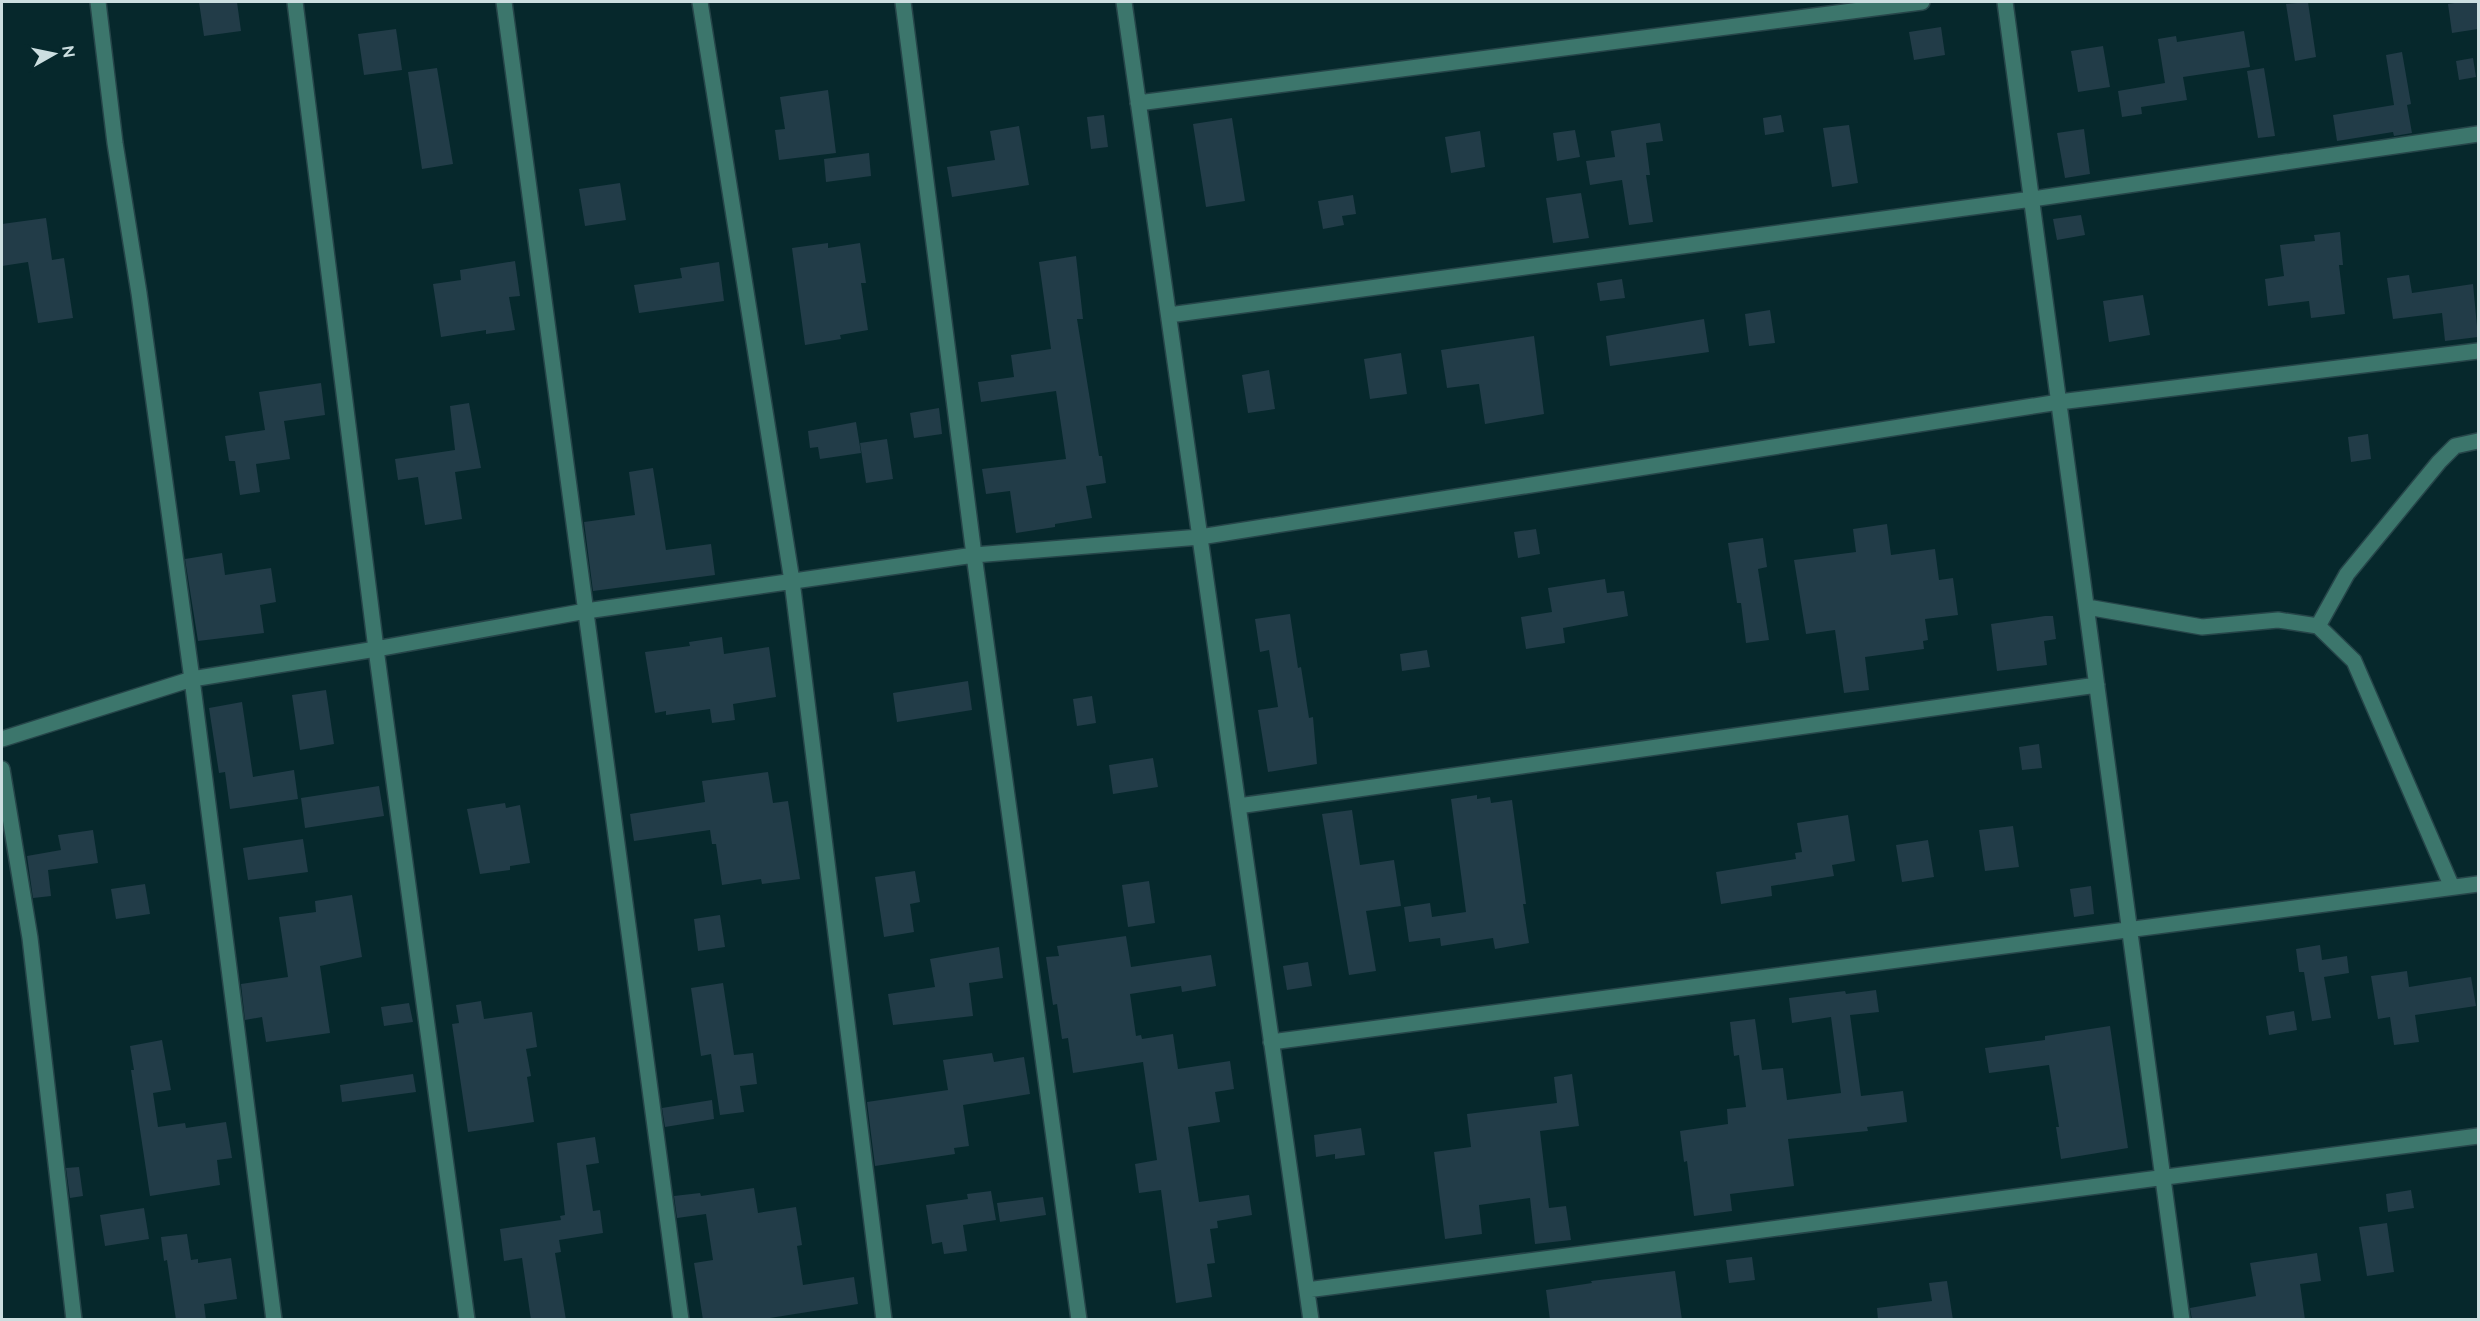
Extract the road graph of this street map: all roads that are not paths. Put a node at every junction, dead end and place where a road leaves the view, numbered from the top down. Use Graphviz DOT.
graph roads {
  1 [pos="98,2"];
  2 [pos="295,2"];
  3 [pos="504,2"];
  4 [pos="700,2"];
  5 [pos="903,2"];
  6 [pos="1124,2"];
  7 [pos="1922,2"];
  8 [pos="2005,2"];
  9 [pos="1138,103"];
  10 [pos="2478,134"];
  11 [pos="2032,199"];
  12 [pos="1168,315"];
  13 [pos="2478,351"];
  14 [pos="2059,402"];
  15 [pos="2478,441"];
  16 [pos="1200,537"];
  17 [pos="974,555"];
  18 [pos="792,581"];
  19 [pos="2087,607"];
  20 [pos="586,611"];
  21 [pos="2318,626"];
  22 [pos="376,650"];
  23 [pos="192,679"];
  24 [pos="2097,685"];
  25 [pos="2,739"];
  26 [pos="2,769"];
  27 [pos="1238,806"];
  28 [pos="2478,884"];
  29 [pos="2452,887"];
  30 [pos="2130,930"];
  31 [pos="1271,1042"];
  32 [pos="2478,1136"];
  33 [pos="2163,1179"];
  34 [pos="1306,1290"];
  35 [pos="74,1320"];
  36 [pos="274,1320"];
  37 [pos="467,1320"];
  38 [pos="681,1320"];
  39 [pos="884,1320"];
  40 [pos="1079,1320"];
  41 [pos="1311,1320"];
  42 [pos="2182,1320"];
  1 -- 23 [label="street"];
  2 -- 22 [label="street"];
  3 -- 20 [label="street"];
  4 -- 18 [label="street"];
  5 -- 17 [label="street"];
  6 -- 9 [label="street"];
  7 -- 9 [label="street"];
  8 -- 11 [label="street"];
  9 -- 12 [label="street"];
  10 -- 11 [label="street"];
  11 -- 12 [label="street"];
  11 -- 14 [label="street"];
  12 -- 16 [label="street"];
  13 -- 14 [label="street"];
  14 -- 16 [label="street"];
  14 -- 19 [label="street"];
  15 -- 21 [label="street"];
  16 -- 17 [label="street"];
  16 -- 27 [label="street"];
  17 -- 18 [label="street"];
  17 -- 40 [label="street"];
  18 -- 20 [label="street"];
  18 -- 39 [label="street"];
  19 -- 21 [label="street"];
  19 -- 24 [label="street"];
  20 -- 22 [label="street"];
  20 -- 38 [label="street"];
  21 -- 29 [label="street"];
  22 -- 23 [label="street"];
  22 -- 37 [label="street"];
  23 -- 25 [label="street"];
  23 -- 36 [label="street"];
  24 -- 27 [label="street"];
  24 -- 30 [label="street"];
  26 -- 35 [label="street"];
  27 -- 31 [label="street"];
  28 -- 29 [label="street"];
  29 -- 30 [label="street"];
  30 -- 31 [label="street"];
  30 -- 33 [label="street"];
  31 -- 34 [label="street"];
  32 -- 33 [label="street"];
  33 -- 34 [label="street"];
  33 -- 42 [label="street"];
  34 -- 41 [label="street"];
}
